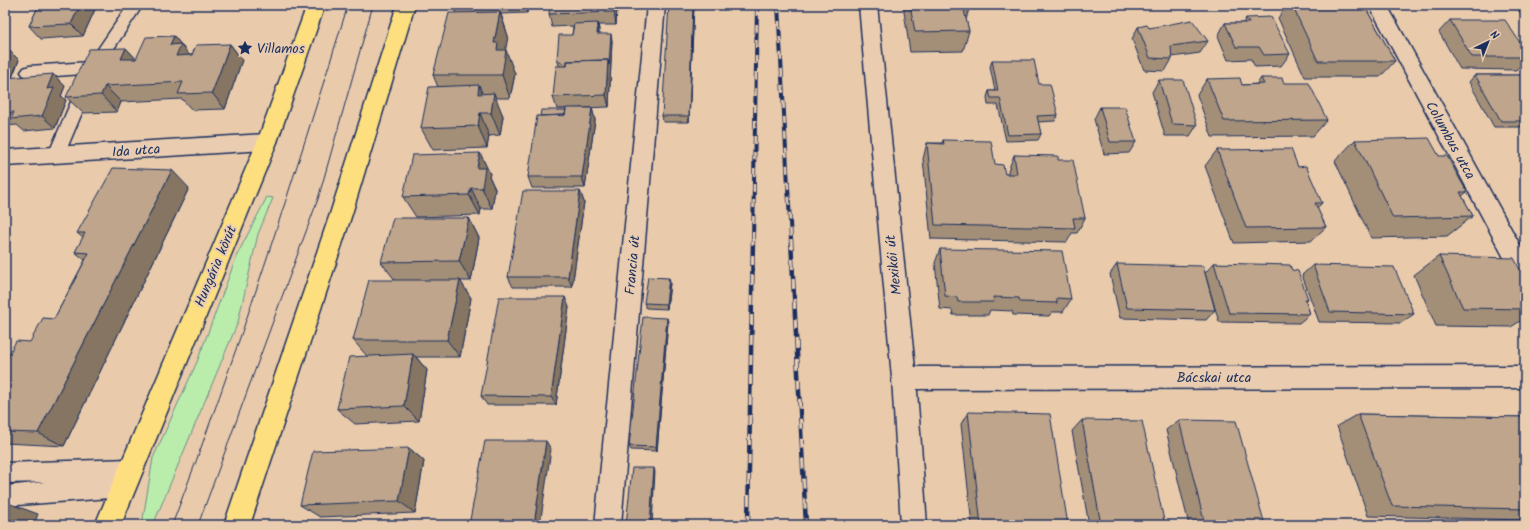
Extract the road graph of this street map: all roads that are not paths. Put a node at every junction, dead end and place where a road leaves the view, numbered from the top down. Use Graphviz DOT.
graph roads {
  1 [pos="136,5"];
  2 [pos="316,5"];
  3 [pos="406,5"];
  4 [pos="656,5"];
  5 [pos="868,5"];
  6 [pos="1378,5"];
  7 [pos="94,68"];
  8 [pos="29,72"];
  9 [pos="267,142"];
  10 [pos="56,155"];
  11 [pos="5,158"];
  12 [pos="1525,275"];
  13 [pos="1525,377"];
  14 [pos="904,378"];
  15 [pos="5,473"];
  16 [pos="127,478"];
  17 [pos="5,496"];
  18 [pos="108,525"];
  19 [pos="237,525"];
  20 [pos="608,525"];
  21 [pos="914,525"];
  1 -- 7 [label="lane"];
  2 -- 9 [label="main road, Hungária körút"];
  3 -- 19 [label="main road"];
  4 -- 20 [label="street, Francia út"];
  5 -- 14 [label="street, Mexikói út"];
  6 -- 12 [label="street, Columbus utca"];
  7 -- 8 [label="lane"];
  7 -- 10 [label="lane"];
  9 -- 10 [label="street, Ida utca"];
  9 -- 16 [label="main road, Hungária körút"];
  10 -- 11 [label="street, Ida utca"];
  13 -- 14 [label="street, Bácskai utca"];
  14 -- 21 [label="street, Mexikói út"];
  15 -- 16 [label="lane"];
  16 -- 17 [label="lane"];
  16 -- 18 [label="main road, Hungária körút"];
}
